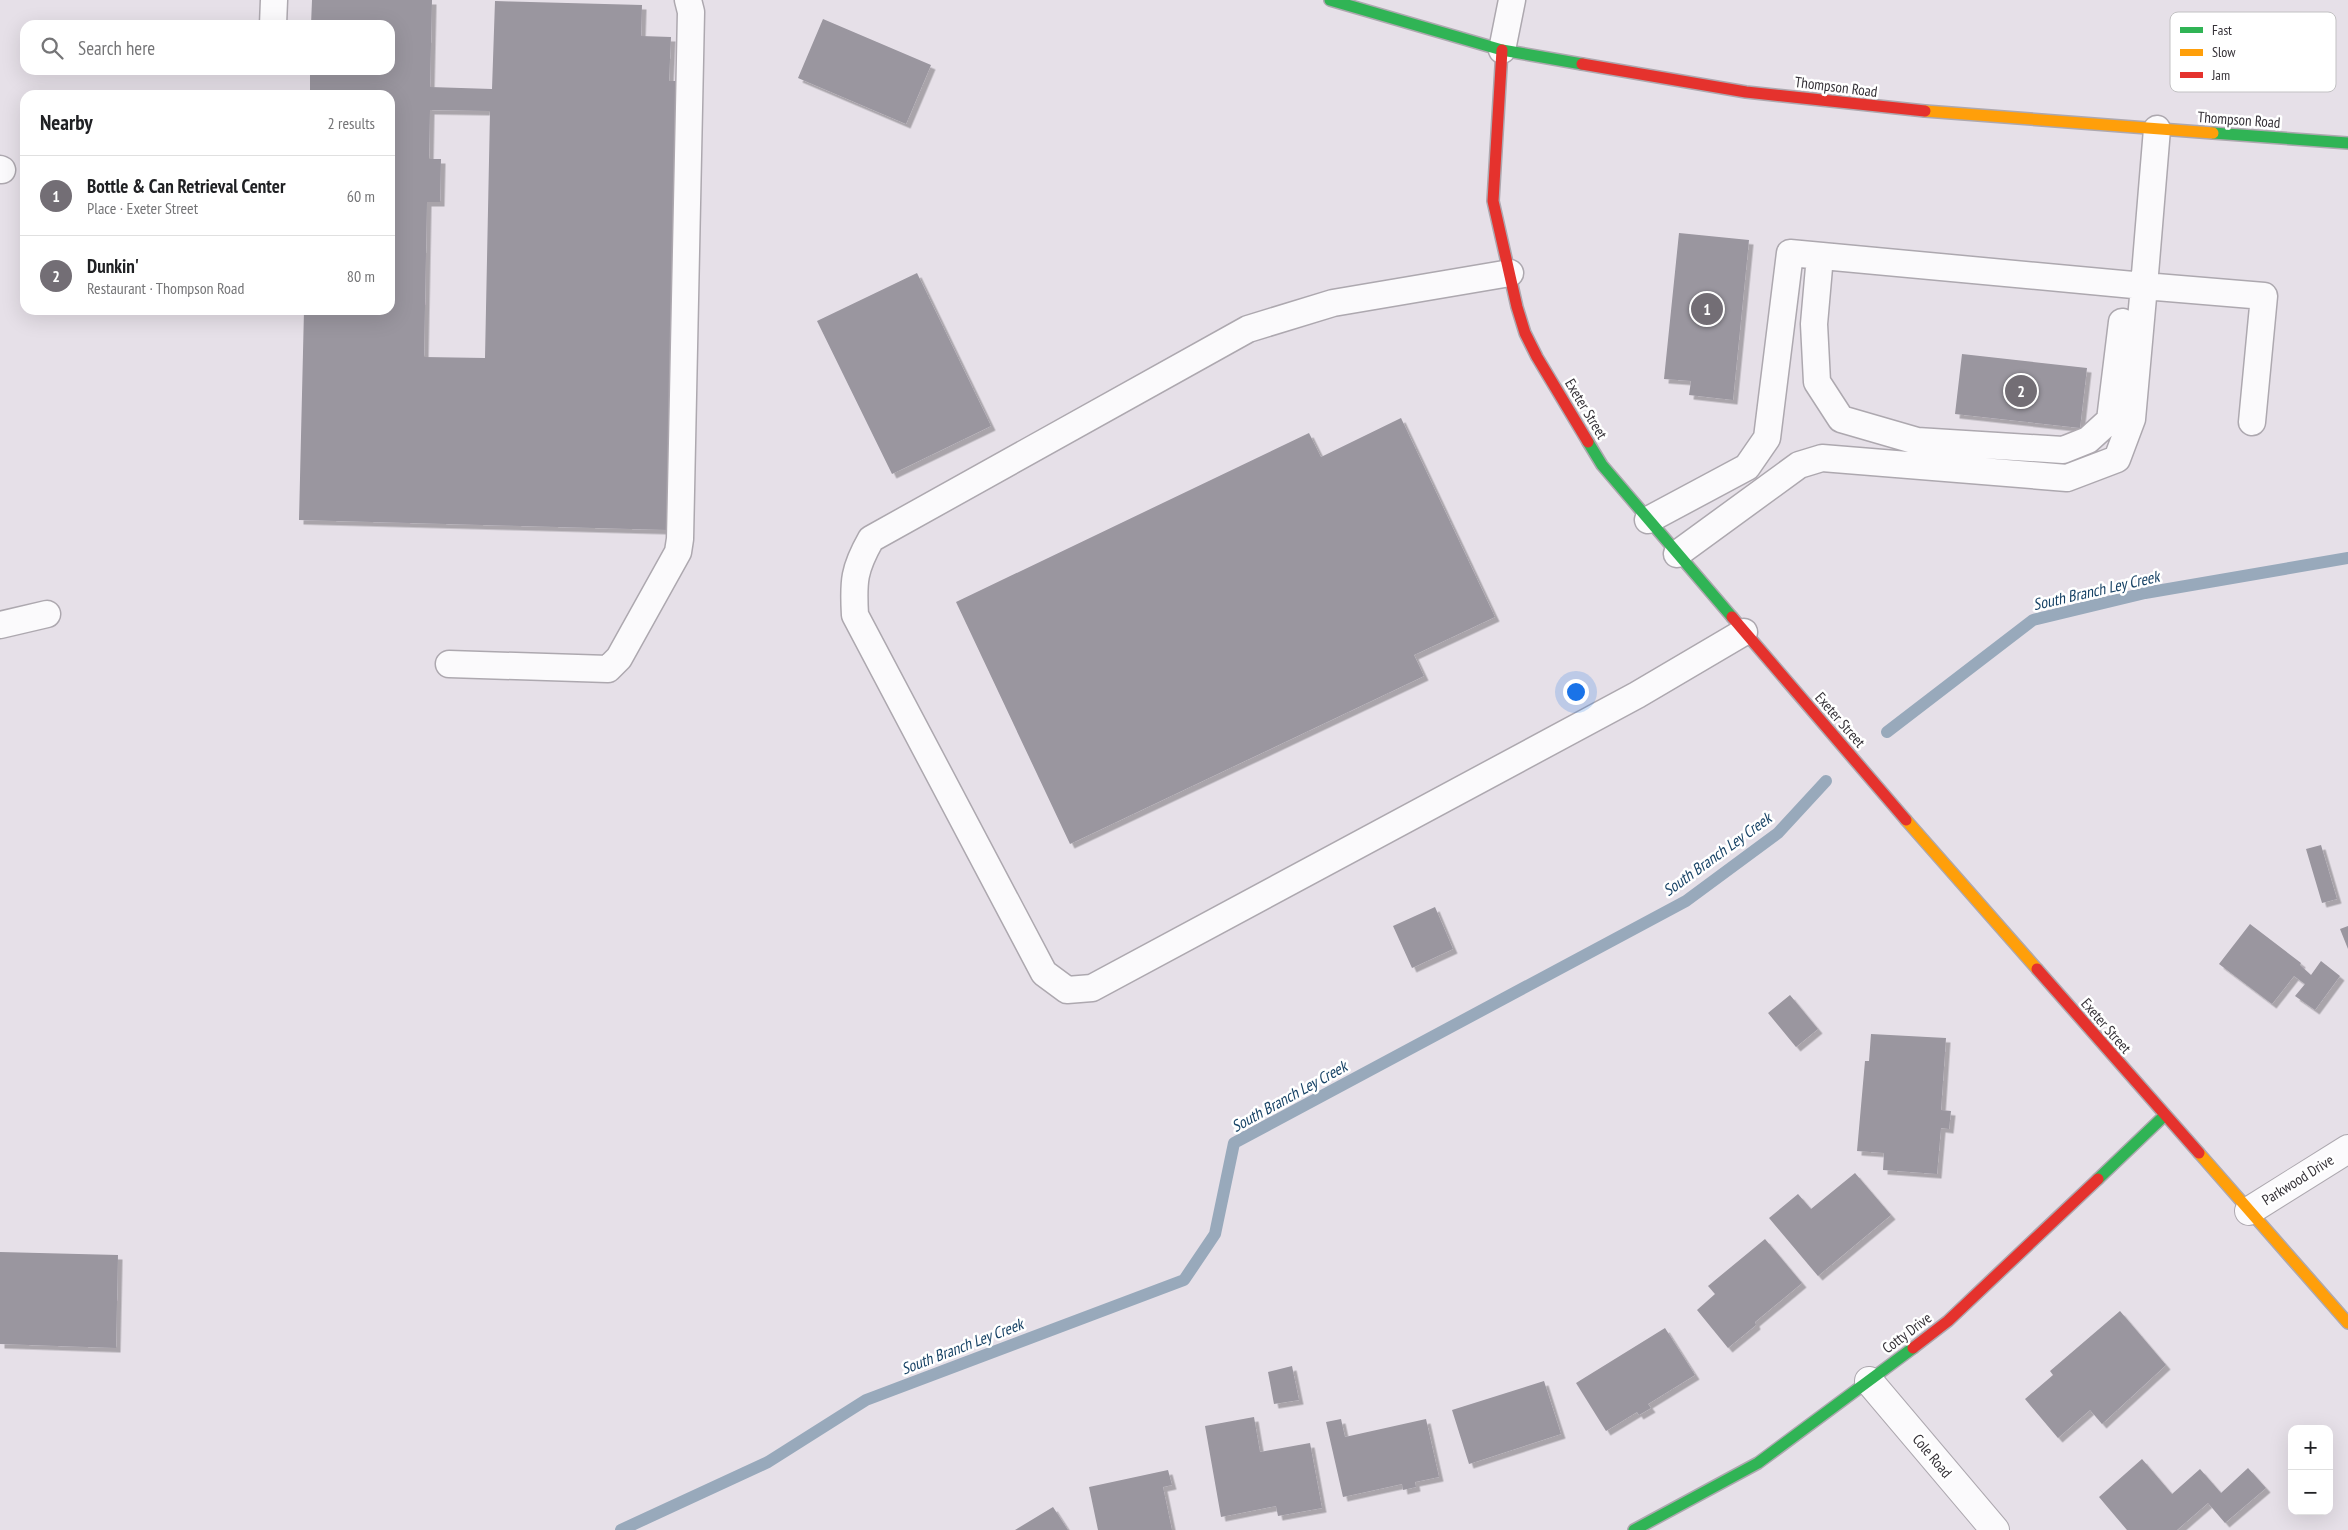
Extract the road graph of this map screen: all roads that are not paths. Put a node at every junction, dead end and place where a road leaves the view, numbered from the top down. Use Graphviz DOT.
graph roads {
  1 [pos="274,0"];
  2 [pos="688,0"];
  3 [pos="1330,0"];
  4 [pos="1512,0"];
  5 [pos="273,20"];
  6 [pos="1502,50"];
  7 [pos="2157,129"];
  8 [pos="2348,142"];
  9 [pos="1820,256"];
  10 [pos="1510,274"];
  11 [pos="2134,285"];
  12 [pos="2252,422"];
  13 [pos="1648,520"];
  14 [pos="1677,554"];
  15 [pos="46,614"];
  16 [pos="0,625"];
  17 [pos="1744,632"];
  18 [pos="449,664"];
  19 [pos="2164,1116"];
  20 [pos="2348,1149"];
  21 [pos="2249,1211"];
  22 [pos="2348,1323"];
  23 [pos="1869,1382"];
  24 [pos="1634,1530"];
  25 [pos="1995,1530"];
  1 -- 5 [label="lane"];
  2 -- 18 [label="lane"];
  3 -- 6 [label="street, Thompson Road"];
  4 -- 6 [label="lane"];
  6 -- 7 [label="street, Thompson Road"];
  6 -- 10 [label="street, Exeter Street"];
  7 -- 8 [label="street, Thompson Road"];
  7 -- 11 [label="lane"];
  9 -- 11 [label="lane"];
  9 -- 11 [label="lane"];
  9 -- 13 [label="lane"];
  10 -- 13 [label="street, Exeter Street"];
  10 -- 17 [label="lane"];
  11 -- 12 [label="lane"];
  11 -- 14 [label="lane"];
  13 -- 14 [label="street, Exeter Street"];
  14 -- 17 [label="street, Exeter Street"];
  15 -- 16 [label="lane"];
  17 -- 19 [label="street, Exeter Street"];
  19 -- 21 [label="street, Exeter Street"];
  19 -- 23 [label="street, Cotty Drive"];
  20 -- 21 [label="street, Parkwood Drive"];
  21 -- 22 [label="street, Exeter Street"];
  23 -- 24 [label="street, Cotty Drive"];
  23 -- 25 [label="street, Cole Road"];
}
